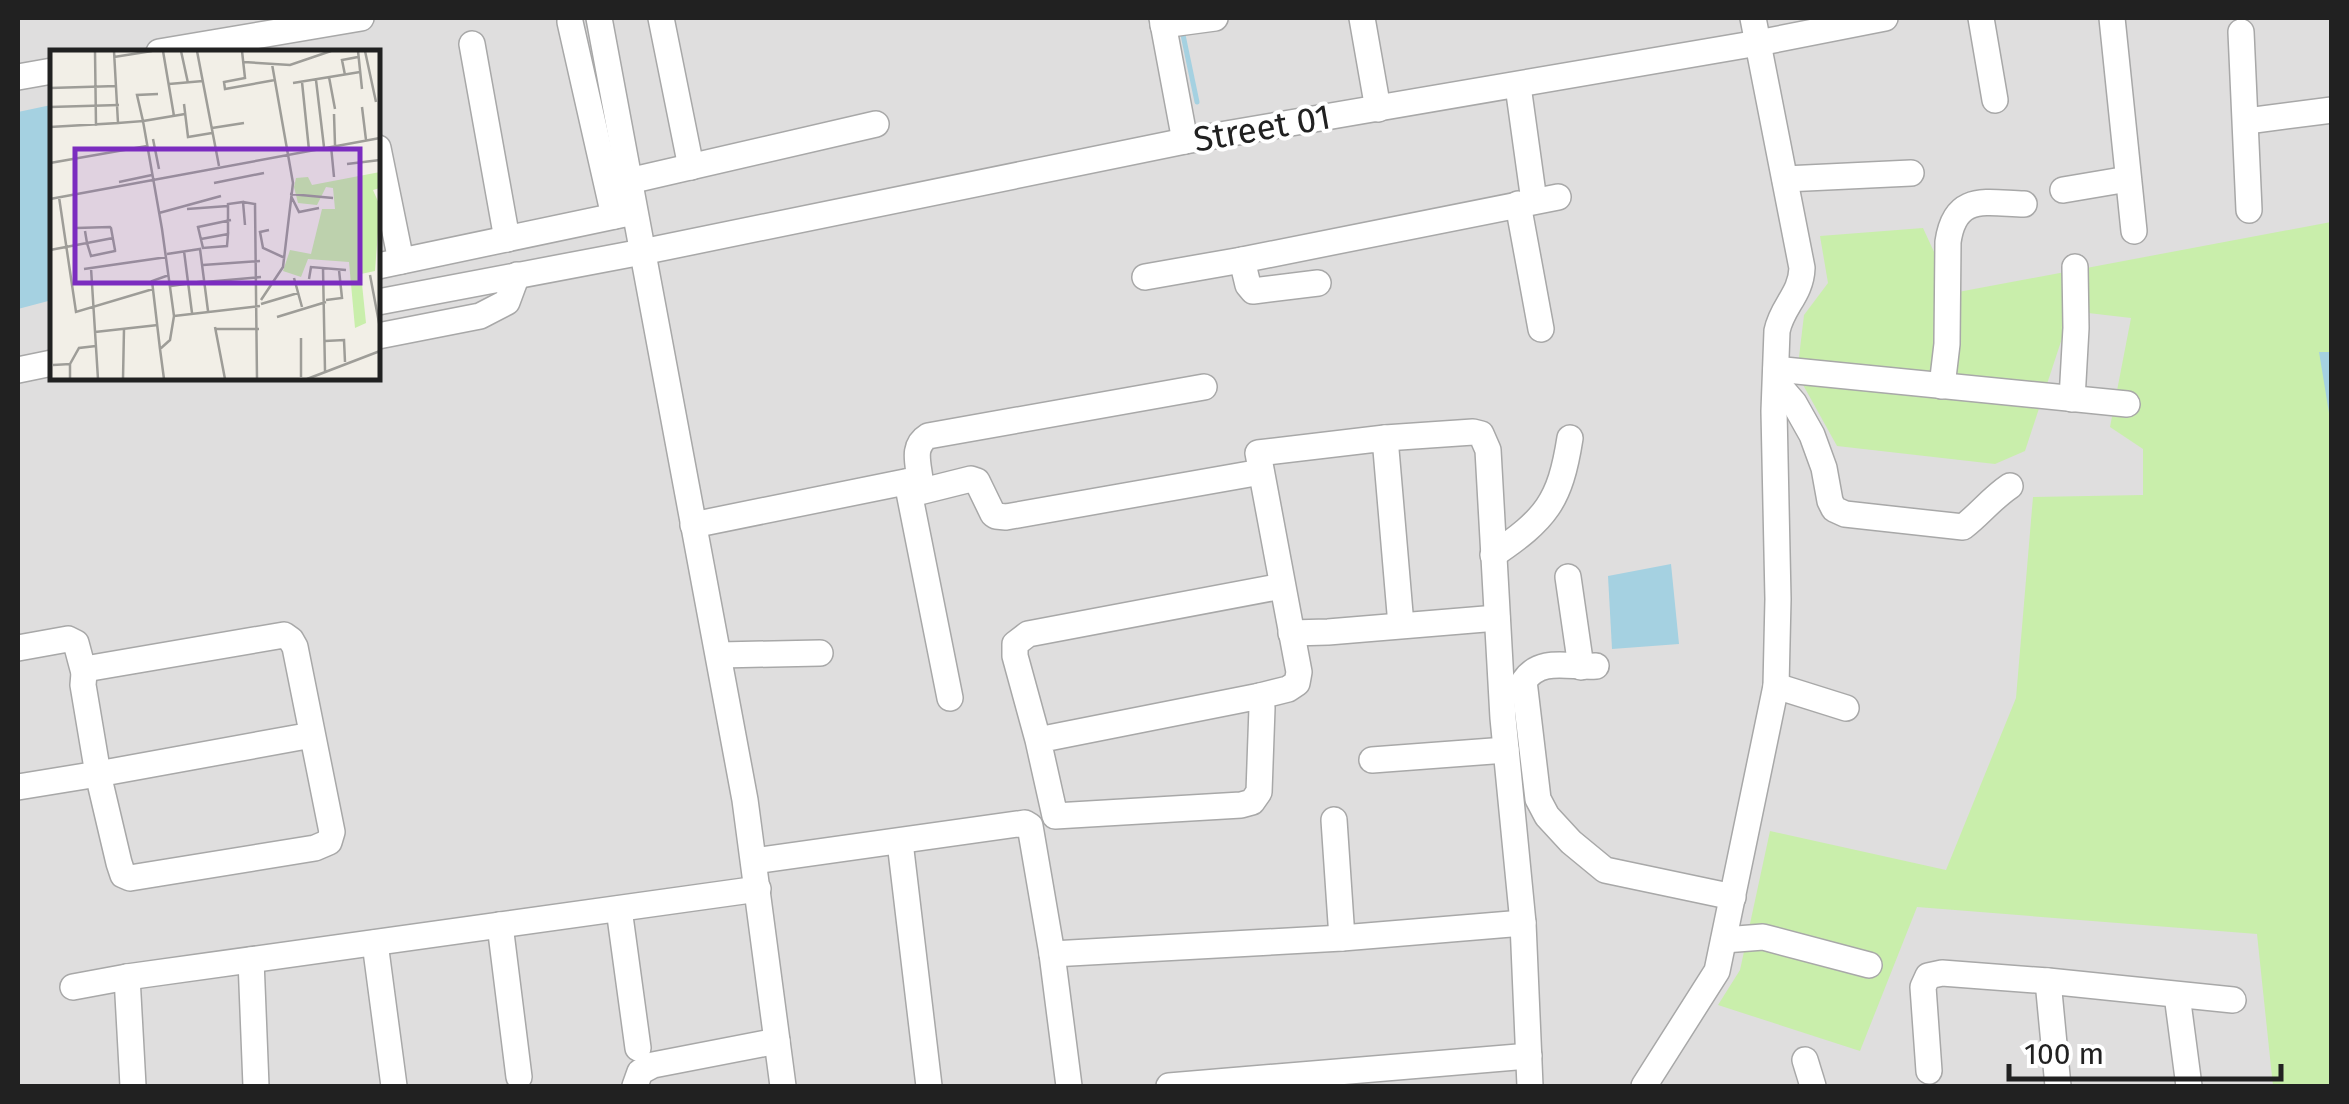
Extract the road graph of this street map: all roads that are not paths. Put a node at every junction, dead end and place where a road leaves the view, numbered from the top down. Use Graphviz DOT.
graph roads {
  1 [pos="360,18"];
  2 [pos="600,18"];
  3 [pos="661,18"];
  4 [pos="1214,18"];
  5 [pos="1362,18"];
  6 [pos="1753,18"];
  7 [pos="1886,18"];
  8 [pos="1980,18"];
  9 [pos="2112,18"];
  10 [pos="570,22"];
  11 [pos="1172,22"];
  12 [pos="2241,32"];
  13 [pos="1758,43"];
  14 [pos="472,44"];
  15 [pos="171,50"];
  16 [pos="50,71"];
  17 [pos="18,77"];
  18 [pos="1518,86"];
  19 [pos="1996,100"];
  20 [pos="1378,109"];
  21 [pos="2332,110"];
  22 [pos="2247,121"];
  23 [pos="876,124"];
  24 [pos="1185,141"];
  25 [pos="691,167"];
  26 [pos="380,169"];
  27 [pos="1911,173"];
  28 [pos="1784,179"];
  29 [pos="2128,179"];
  30 [pos="629,181"];
  31 [pos="2063,190"];
  32 [pos="1537,201"];
  33 [pos="2024,204"];
  34 [pos="2249,210"];
  35 [pos="624,214"];
  36 [pos="2134,232"];
  37 [pos="507,239"];
  38 [pos="642,252"];
  39 [pos="1242,260"];
  40 [pos="389,263"];
  41 [pos="2075,267"];
  42 [pos="517,276"];
  43 [pos="1146,277"];
  44 [pos="1318,283"];
  45 [pos="380,302"];
  46 [pos="1541,329"];
  47 [pos="380,336"];
  48 [pos="50,363"];
  49 [pos="18,370"];
  50 [pos="1776,376"];
  51 [pos="1942,386"];
  52 [pos="1204,387"];
  53 [pos="2072,399"];
  54 [pos="2127,404"];
  55 [pos="1385,438"];
  56 [pos="1570,438"];
  57 [pos="1261,472"];
  58 [pos="913,485"];
  59 [pos="2010,486"];
  60 [pos="692,525"];
  61 [pos="1493,556"];
  62 [pos="1568,577"];
  63 [pos="1282,586"];
  64 [pos="1497,618"];
  65 [pos="1402,625"];
  66 [pos="1291,633"];
  67 [pos="18,648"];
  68 [pos="820,653"];
  69 [pos="720,656"];
  70 [pos="84,672"];
  71 [pos="1776,686"];
  72 [pos="1260,696"];
  73 [pos="950,698"];
  74 [pos="1846,708"];
  75 [pos="312,735"];
  76 [pos="1038,740"];
  77 [pos="1506,750"];
  78 [pos="1372,760"];
  79 [pos="98,774"];
  80 [pos="18,788"];
  81 [pos="1334,820"];
  82 [pos="900,842"];
  83 [pos="754,862"];
  84 [pos="758,890"];
  85 [pos="1733,897"];
  86 [pos="619,909"];
  87 [pos="1523,924"];
  88 [pos="500,925"];
  89 [pos="1342,938"];
  90 [pos="1724,940"];
  91 [pos="375,943"];
  92 [pos="1052,954"];
  93 [pos="251,960"];
  94 [pos="1869,965"];
  95 [pos="128,977"];
  96 [pos="2048,981"];
  97 [pos="73,987"];
  98 [pos="2176,996"];
  99 [pos="2233,1000"];
  100 [pos="777,1042"];
  101 [pos="638,1048"];
  102 [pos="1530,1056"];
  103 [pos="1805,1060"];
  104 [pos="1928,1071"];
  105 [pos="520,1077"];
  106 [pos="133,1086"];
  107 [pos="256,1086"];
  108 [pos="394,1086"];
  109 [pos="635,1086"];
  110 [pos="783,1086"];
  111 [pos="929,1086"];
  112 [pos="1069,1086"];
  113 [pos="1169,1086"];
  114 [pos="1530,1086"];
  115 [pos="1644,1086"];
  116 [pos="1813,1086"];
  117 [pos="2058,1086"];
  118 [pos="2189,1086"];
  1 -- 15 [label="street"];
  2 -- 30 [label="street"];
  3 -- 25 [label="street"];
  4 -- 11 [label="street"];
  5 -- 20 [label="street"];
  6 -- 13 [label="street"];
  7 -- 13 [label="street, Street 01"];
  8 -- 19 [label="street"];
  9 -- 29 [label="street"];
  10 -- 35 [label="street"];
  11 -- 24 [label="street"];
  12 -- 22 [label="street"];
  13 -- 18 [label="street, Street 01"];
  13 -- 28 [label="street"];
  14 -- 37 [label="street"];
  16 -- 17 [label="street"];
  18 -- 20 [label="street, Street 01"];
  18 -- 32 [label="street"];
  20 -- 24 [label="street, Street 01"];
  21 -- 22 [label="street"];
  22 -- 34 [label="street"];
  23 -- 25 [label="street"];
  24 -- 38 [label="street, Street 01"];
  25 -- 30 [label="street"];
  26 -- 40 [label="street"];
  27 -- 28 [label="street"];
  28 -- 50 [label="street"];
  29 -- 31 [label="street"];
  29 -- 36 [label="street"];
  30 -- 35 [label="street"];
  32 -- 39 [label="street"];
  32 -- 46 [label="street"];
  33 -- 51 [label="street"];
  35 -- 37 [label="street"];
  35 -- 38 [label="street"];
  37 -- 40 [label="street"];
  38 -- 42 [label="street, Street 01"];
  38 -- 60 [label="street"];
  39 -- 43 [label="street"];
  39 -- 44 [label="street"];
  41 -- 53 [label="street"];
  42 -- 45 [label="street, Street 01"];
  42 -- 47 [label="street"];
  48 -- 49 [label="street"];
  50 -- 51 [label="street"];
  50 -- 59 [label="street"];
  50 -- 71 [label="street"];
  51 -- 53 [label="street"];
  52 -- 58 [label="street"];
  53 -- 54 [label="street"];
  55 -- 57 [label="street"];
  55 -- 61 [label="street"];
  55 -- 65 [label="street"];
  56 -- 61 [label="street"];
  57 -- 58 [label="street"];
  57 -- 63 [label="street"];
  58 -- 60 [label="street"];
  58 -- 73 [label="street"];
  60 -- 69 [label="street"];
  61 -- 64 [label="street"];
  62 -- 85 [label="street"];
  63 -- 66 [label="street"];
  63 -- 76 [label="street"];
  64 -- 65 [label="street"];
  64 -- 77 [label="street"];
  65 -- 66 [label="street"];
  66 -- 72 [label="street"];
  67 -- 70 [label="street"];
  68 -- 69 [label="street"];
  69 -- 83 [label="street"];
  70 -- 75 [label="street"];
  70 -- 79 [label="street"];
  71 -- 74 [label="street"];
  71 -- 85 [label="street"];
  72 -- 76 [label="street"];
  72 -- 76 [label="street"];
  75 -- 79 [label="street"];
  75 -- 79 [label="street"];
  77 -- 78 [label="street"];
  77 -- 87 [label="street"];
  79 -- 80 [label="street"];
  81 -- 89 [label="street"];
  82 -- 83 [label="street"];
  82 -- 92 [label="street"];
  82 -- 111 [label="street"];
  83 -- 84 [label="street"];
  84 -- 86 [label="street"];
  84 -- 100 [label="street"];
  85 -- 90 [label="street"];
  86 -- 88 [label="street"];
  86 -- 101 [label="street"];
  87 -- 89 [label="street"];
  87 -- 102 [label="street"];
  88 -- 91 [label="street"];
  88 -- 105 [label="street"];
  89 -- 92 [label="street"];
  90 -- 94 [label="street"];
  90 -- 115 [label="street"];
  91 -- 93 [label="street"];
  91 -- 108 [label="street"];
  92 -- 112 [label="street"];
  93 -- 95 [label="street"];
  93 -- 107 [label="street"];
  95 -- 97 [label="street"];
  95 -- 106 [label="street"];
  96 -- 98 [label="street"];
  96 -- 104 [label="street"];
  96 -- 117 [label="street"];
  98 -- 99 [label="street"];
  98 -- 118 [label="street"];
  100 -- 109 [label="street"];
  100 -- 110 [label="street"];
  102 -- 113 [label="street"];
  102 -- 114 [label="street"];
  103 -- 116 [label="street"];
}
